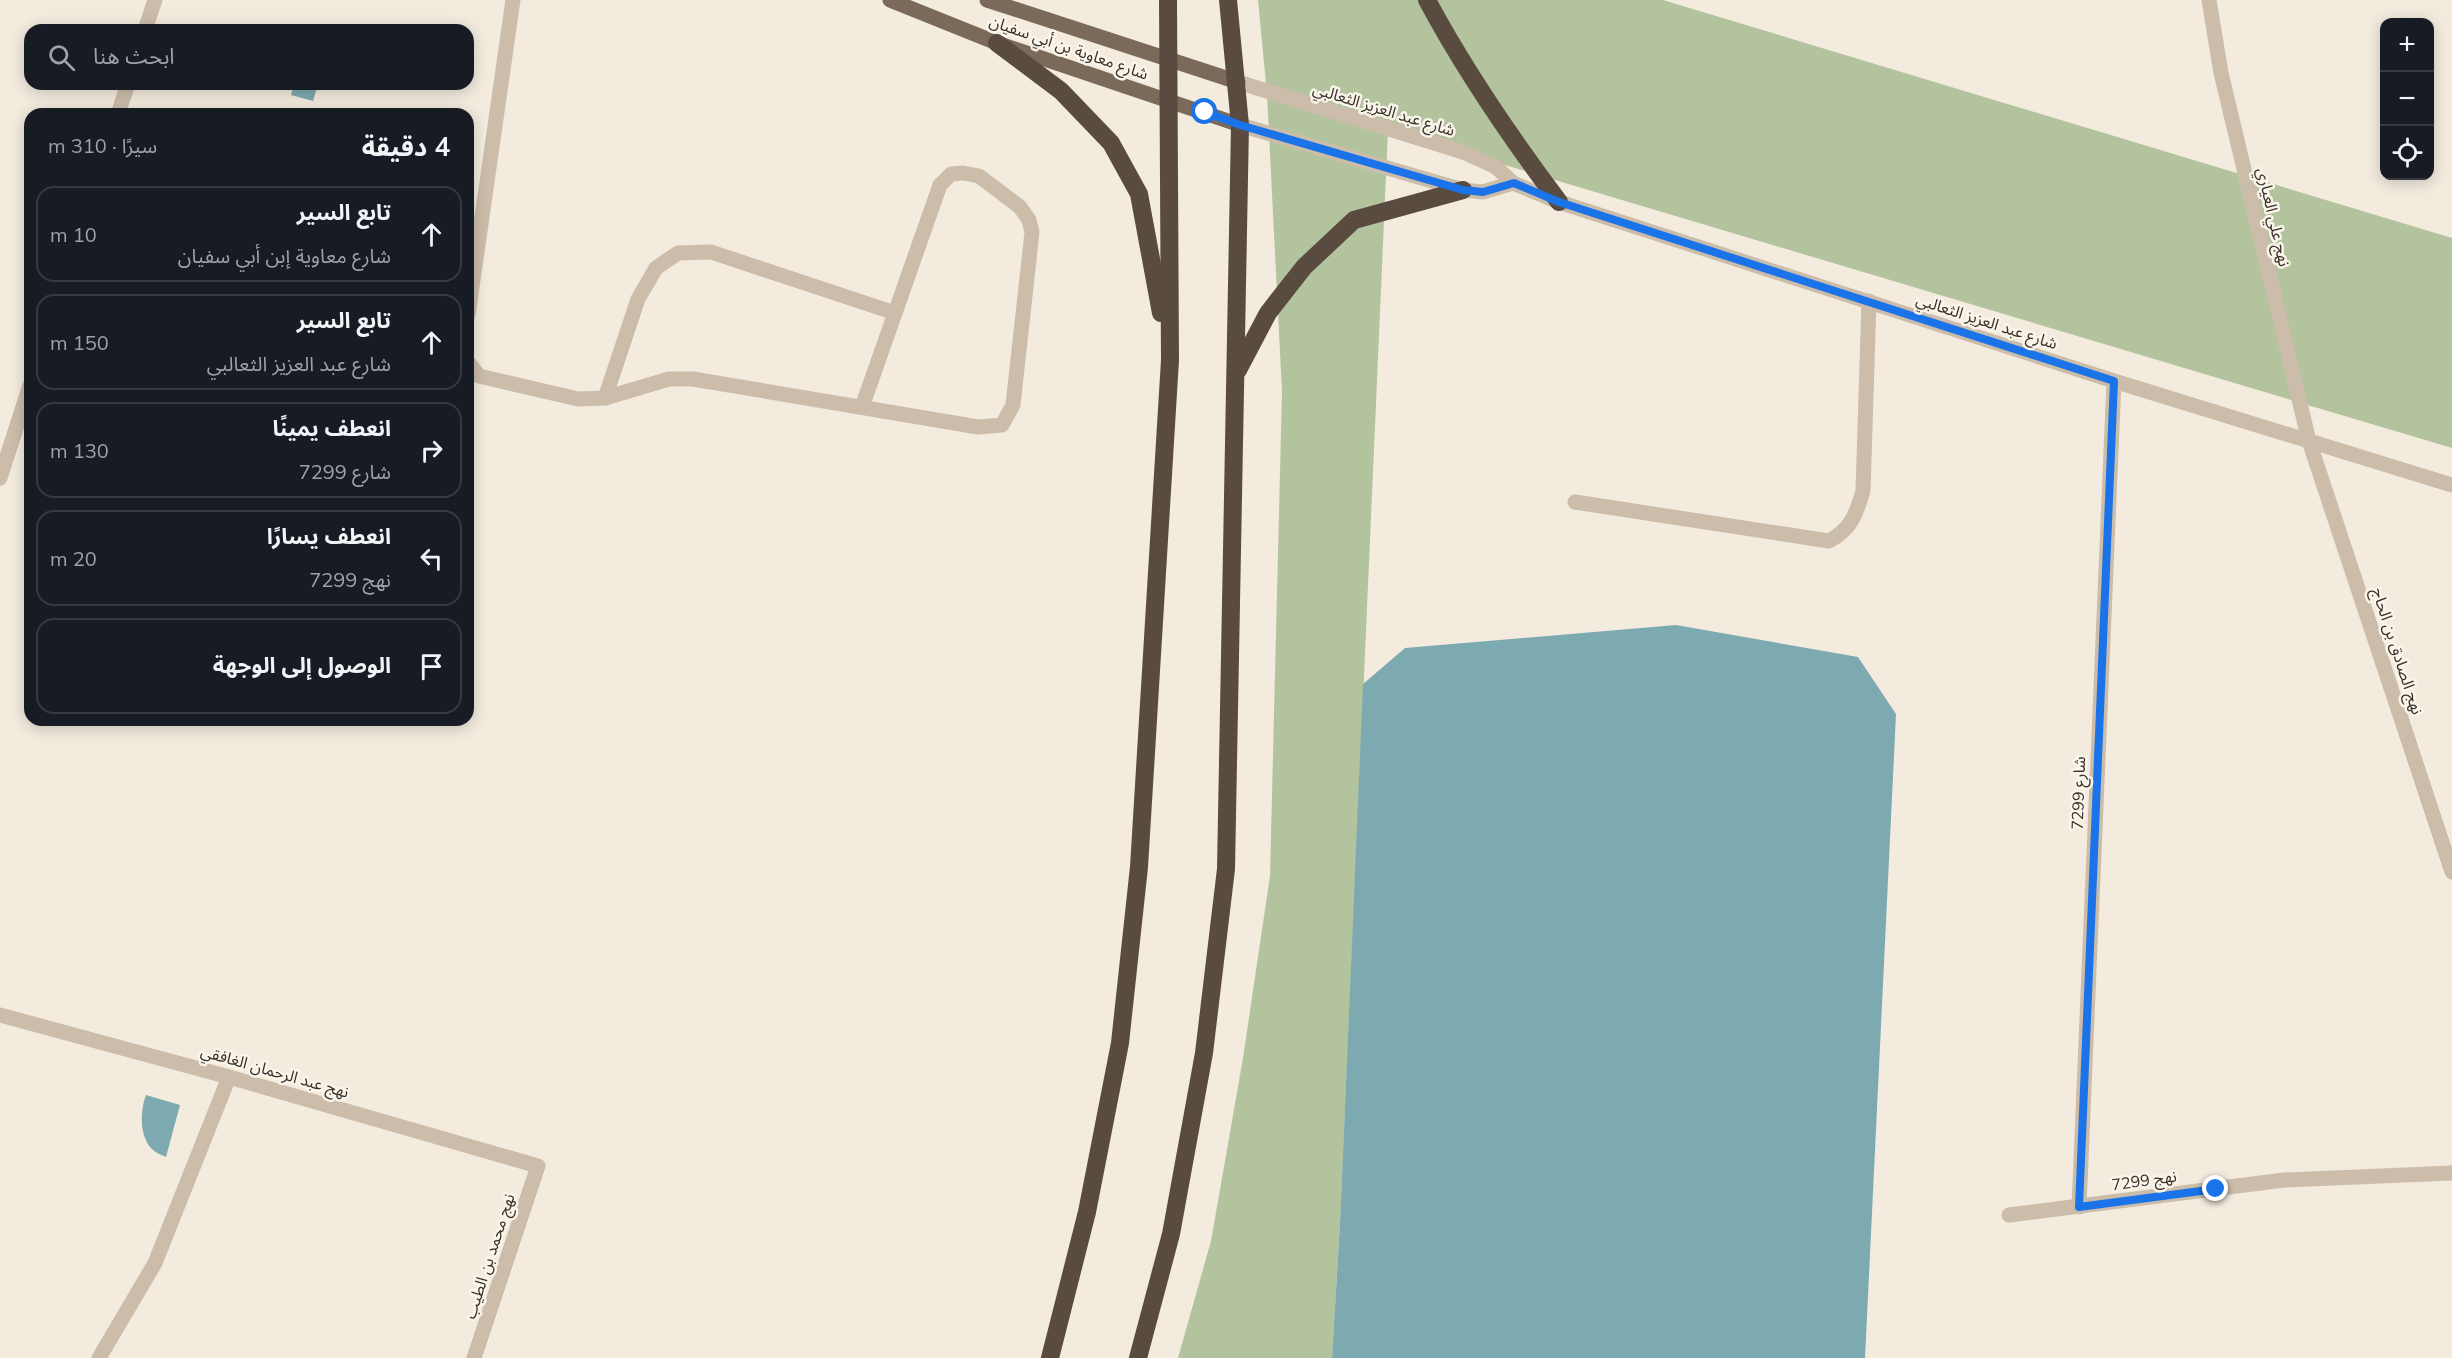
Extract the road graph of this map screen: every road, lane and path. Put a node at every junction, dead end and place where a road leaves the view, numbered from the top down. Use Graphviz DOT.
graph roads {
  1 [pos="155,0"];
  2 [pos="513,0"];
  3 [pos="890,0"];
  4 [pos="987,0"];
  5 [pos="1168,0"];
  6 [pos="1228,0"];
  7 [pos="1427,0"];
  8 [pos="2209,0"];
  9 [pos="147,24"];
  10 [pos="997,43"];
  11 [pos="1170,60"];
  12 [pos="1238,82"];
  13 [pos="126,90"];
  14 [pos="1169,99"];
  15 [pos="120,108"];
  16 [pos="1240,125"];
  17 [pos="1514,183"];
  18 [pos="1463,190"];
  19 [pos="1559,202"];
  20 [pos="474,273"];
  21 [pos="1869,301"];
  22 [pos="895,314"];
  23 [pos="1170,360"];
  24 [pos="474,370"];
  25 [pos="1236,374"];
  26 [pos="2114,381"];
  27 [pos="605,398"];
  28 [pos="24,404"];
  29 [pos="862,407"];
  30 [pos="2309,441"];
  31 [pos="0,478"];
  32 [pos="2452,485"];
  33 [pos="1575,502"];
  34 [pos="2452,872"];
  35 [pos="0,1015"];
  36 [pos="229,1077"];
  37 [pos="538,1166"];
  38 [pos="2452,1173"];
  39 [pos="2079,1207"];
  40 [pos="2009,1215"];
  41 [pos="99,1358"];
  42 [pos="474,1358"];
  43 [pos="1050,1358"];
  44 [pos="1138,1358"];
  1 -- 9 [label="street"];
  2 -- 20 [label="street"];
  3 -- 10 [label="main road, شارع معاوية بن أبي سفيان"];
  4 -- 11 [label="main road, شارع معاوية بن أبي سفيان"];
  5 -- 11 [label="highway"];
  6 -- 12 [label="highway"];
  7 -- 19 [label="highway"];
  8 -- 30 [label="street, نهج علي العياري"];
  10 -- 14 [label="main road, شارع معاوية بن أبي سفيان"];
  10 -- 23 [label="highway"];
  11 -- 12 [label="main road, شارع معاوية بن أبي سفيان"];
  11 -- 14 [label="highway"];
  12 -- 16 [label="highway"];
  12 -- 17 [label="street, شارع عبد العزيز الثعالبي"];
  13 -- 15 [label="street"];
  14 -- 16 [label="main road, شارع معاوية بن أبي سفيان"];
  14 -- 23 [label="highway"];
  16 -- 18 [label="street"];
  16 -- 25 [label="highway"];
  17 -- 18 [label="street"];
  17 -- 19 [label="street, شارع عبد العزيز الثعالبي"];
  18 -- 25 [label="highway"];
  19 -- 21 [label="street, شارع عبد العزيز الثعالبي"];
  21 -- 26 [label="street, شارع عبد العزيز الثعالبي"];
  21 -- 33 [label="street"];
  22 -- 27 [label="street"];
  22 -- 29 [label="street"];
  22 -- 29 [label="street"];
  23 -- 43 [label="highway"];
  24 -- 27 [label="street"];
  25 -- 44 [label="highway"];
  26 -- 30 [label="street, شارع عبد العزيز الثعالبي"];
  26 -- 39 [label="street, شارع 7299"];
  27 -- 29 [label="street"];
  28 -- 31 [label="street"];
  30 -- 32 [label="street, شارع عبد العزيز الثعالبي"];
  30 -- 34 [label="street, نهج الصادق بن الحاج"];
  35 -- 36 [label="street, نهج عبد الرحمان الغافقي"];
  36 -- 37 [label="street, نهج عبد الرحمان الغافقي"];
  36 -- 41 [label="street"];
  37 -- 42 [label="street, نهج محمد بن الطيب"];
  38 -- 39 [label="street, نهج 7299"];
  39 -- 40 [label="street, نهج 7299"];
}
